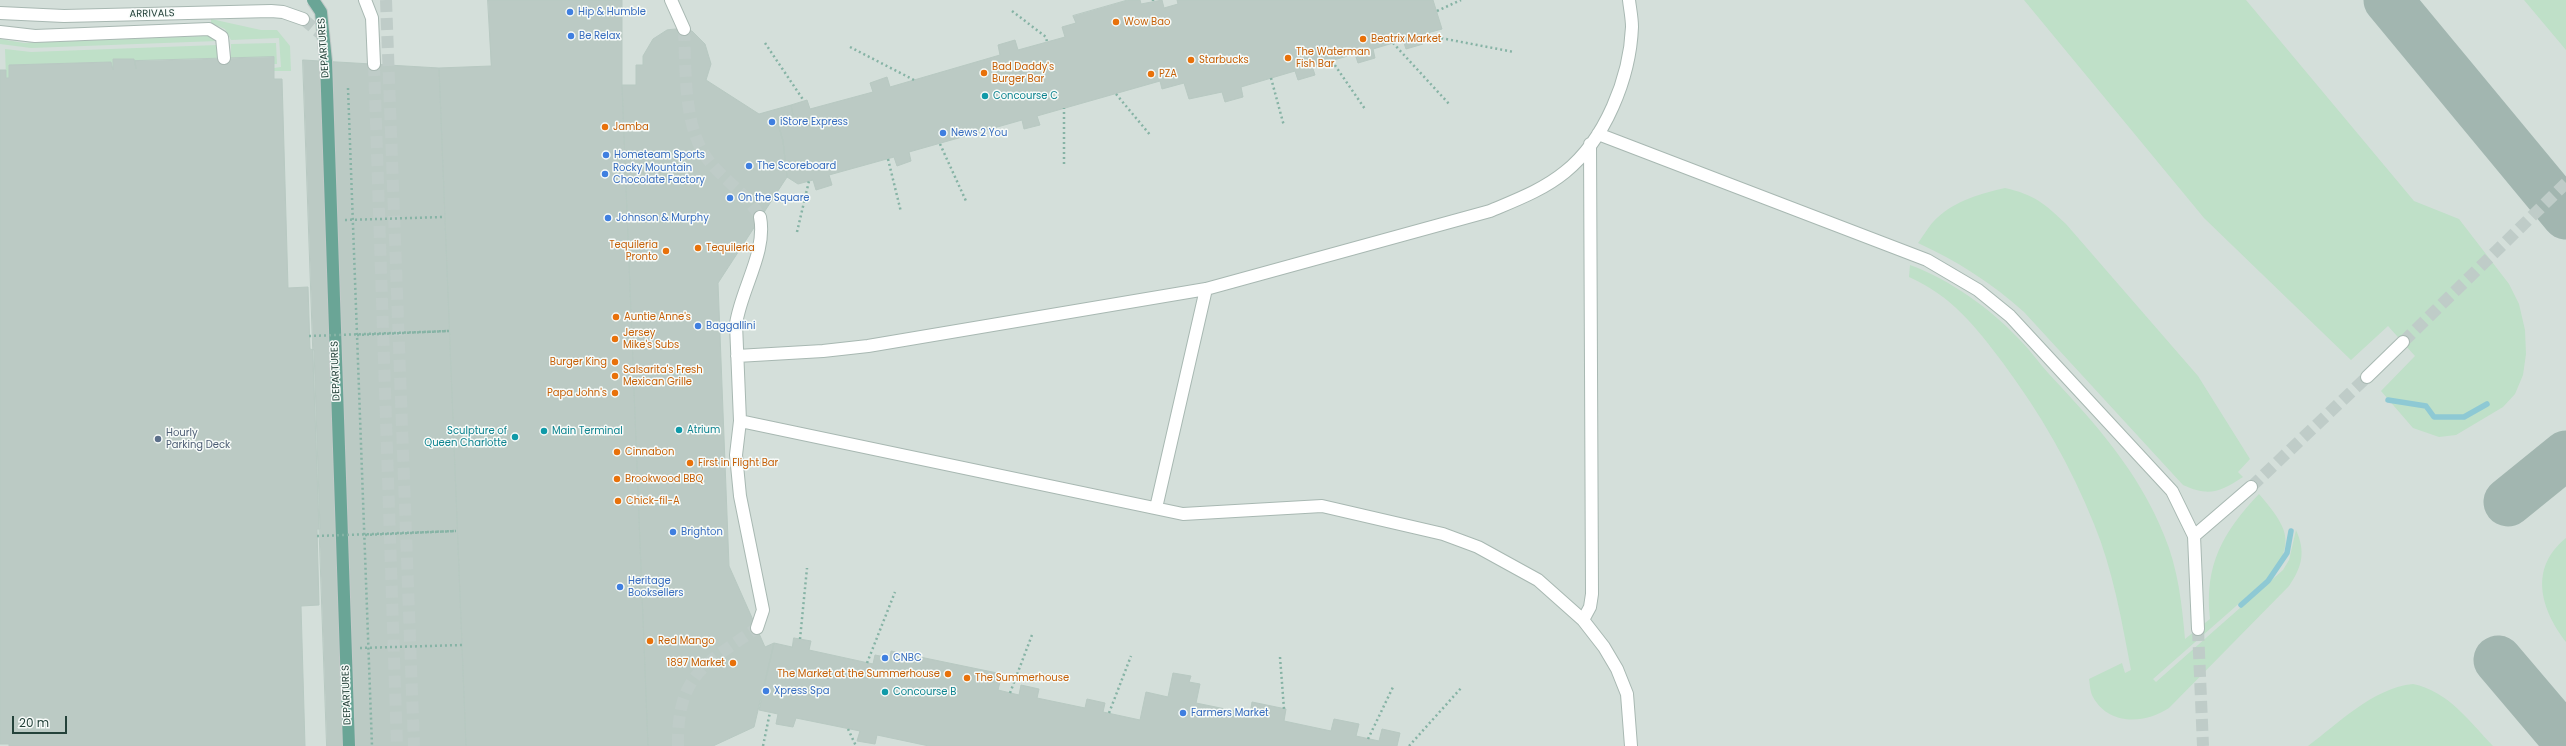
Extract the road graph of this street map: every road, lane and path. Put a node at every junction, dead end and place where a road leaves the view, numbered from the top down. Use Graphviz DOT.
graph roads {
  1 [pos="313,0"];
  2 [pos="365,0"];
  3 [pos="671,0"];
  4 [pos="1461,0"];
  5 [pos="1629,0"];
  6 [pos="1437,11"];
  7 [pos="1012,12"];
  8 [pos="0,13"];
  9 [pos="303,19"];
  10 [pos="684,29"];
  11 [pos="0,32"];
  12 [pos="1428,33"];
  13 [pos="1047,42"];
  14 [pos="765,43"];
  15 [pos="1393,43"];
  16 [pos="850,47"];
  17 [pos="1514,52"];
  18 [pos="224,58"];
  19 [pos="1332,61"];
  20 [pos="374,64"];
  21 [pos="1271,78"];
  22 [pos="914,80"];
  23 [pos="348,88"];
  24 [pos="1116,94"];
  25 [pos="804,101"];
  26 [pos="1450,105"];
  27 [pos="1064,108"];
  28 [pos="1365,109"];
  29 [pos="1284,126"];
  30 [pos="1598,134"];
  31 [pos="1151,136"];
  32 [pos="940,144"];
  33 [pos="1590,144"];
  34 [pos="888,159"];
  35 [pos="1064,164"];
  36 [pos="809,182"];
  37 [pos="966,201"];
  38 [pos="901,212"];
  39 [pos="444,217"];
  40 [pos="760,217"];
  41 [pos="331,220"];
  42 [pos="353,220"];
  43 [pos="797,232"];
  44 [pos="1206,290"];
  45 [pos="335,335"];
  46 [pos="357,335"];
  47 [pos="309,336"];
  48 [pos="2403,342"];
  49 [pos="736,356"];
  50 [pos="2367,378"];
  51 [pos="740,420"];
  52 [pos="2251,488"];
  53 [pos="1156,508"];
  54 [pos="456,531"];
  55 [pos="390,534"];
  56 [pos="342,535"];
  57 [pos="365,535"];
  58 [pos="317,536"];
  59 [pos="2194,536"];
  60 [pos="807,568"];
  61 [pos="895,592"];
  62 [pos="1583,620"];
  63 [pos="757,628"];
  64 [pos="2198,629"];
  65 [pos="1032,635"];
  66 [pos="800,639"];
  67 [pos="462,645"];
  68 [pos="346,648"];
  69 [pos="369,648"];
  70 [pos="1131,656"];
  71 [pos="1280,657"];
  72 [pos="867,663"];
  73 [pos="1394,685"];
  74 [pos="1462,688"];
  75 [pos="1010,692"];
  76 [pos="1284,708"];
  77 [pos="770,712"];
  78 [pos="1109,713"];
  79 [pos="848,729"];
  80 [pos="1368,739"];
  81 [pos="349,746"];
  82 [pos="372,746"];
  83 [pos="763,746"];
  84 [pos="856,746"];
  85 [pos="1409,746"];
  86 [pos="1631,746"];
  1 -- 41 [label="main road, DEPARTURES, bridge"];
  2 -- 20 [label="lane"];
  3 -- 10 [label="lane"];
  4 -- 6 [label="path"];
  5 -- 30 [label="lane"];
  7 -- 13 [label="path"];
  8 -- 9 [label="lane, ARRIVALS"];
  11 -- 18 [label="lane"];
  12 -- 17 [label="path"];
  14 -- 25 [label="path"];
  15 -- 26 [label="path"];
  16 -- 22 [label="path"];
  19 -- 28 [label="path"];
  21 -- 29 [label="path"];
  23 -- 42 [label="path"];
  24 -- 31 [label="path"];
  27 -- 35 [label="path"];
  30 -- 33 [label="lane"];
  30 -- 59 [label="lane"];
  32 -- 37 [label="path"];
  33 -- 44 [label="lane"];
  33 -- 62 [label="lane"];
  34 -- 38 [label="path"];
  36 -- 43 [label="path"];
  39 -- 42 [label="path"];
  40 -- 49 [label="lane"];
  41 -- 42 [label="path"];
  41 -- 45 [label="main road, DEPARTURES"];
  42 -- 46 [label="path"];
  44 -- 49 [label="lane"];
  44 -- 53 [label="lane"];
  45 -- 46 [label="path, bridge"];
  45 -- 47 [label="path, bridge"];
  45 -- 56 [label="main road, DEPARTURES"];
  46 -- 57 [label="path"];
  48 -- 50 [label="lane"];
  49 -- 51 [label="lane"];
  51 -- 53 [label="lane"];
  51 -- 63 [label="lane"];
  52 -- 59 [label="lane"];
  53 -- 62 [label="lane"];
  54 -- 55 [label="path"];
  55 -- 56 [label="path, bridge"];
  55 -- 57 [label="path"];
  56 -- 58 [label="path, bridge"];
  56 -- 68 [label="main road, DEPARTURES"];
  57 -- 69 [label="path"];
  59 -- 64 [label="lane"];
  60 -- 66 [label="path"];
  61 -- 72 [label="path"];
  62 -- 86 [label="lane"];
  65 -- 75 [label="path"];
  67 -- 69 [label="path"];
  68 -- 69 [label="path"];
  68 -- 81 [label="main road, DEPARTURES"];
  69 -- 82 [label="path"];
  70 -- 78 [label="path"];
  71 -- 76 [label="path"];
  73 -- 80 [label="path"];
  74 -- 85 [label="path"];
  77 -- 83 [label="path"];
  79 -- 84 [label="path"];
}
